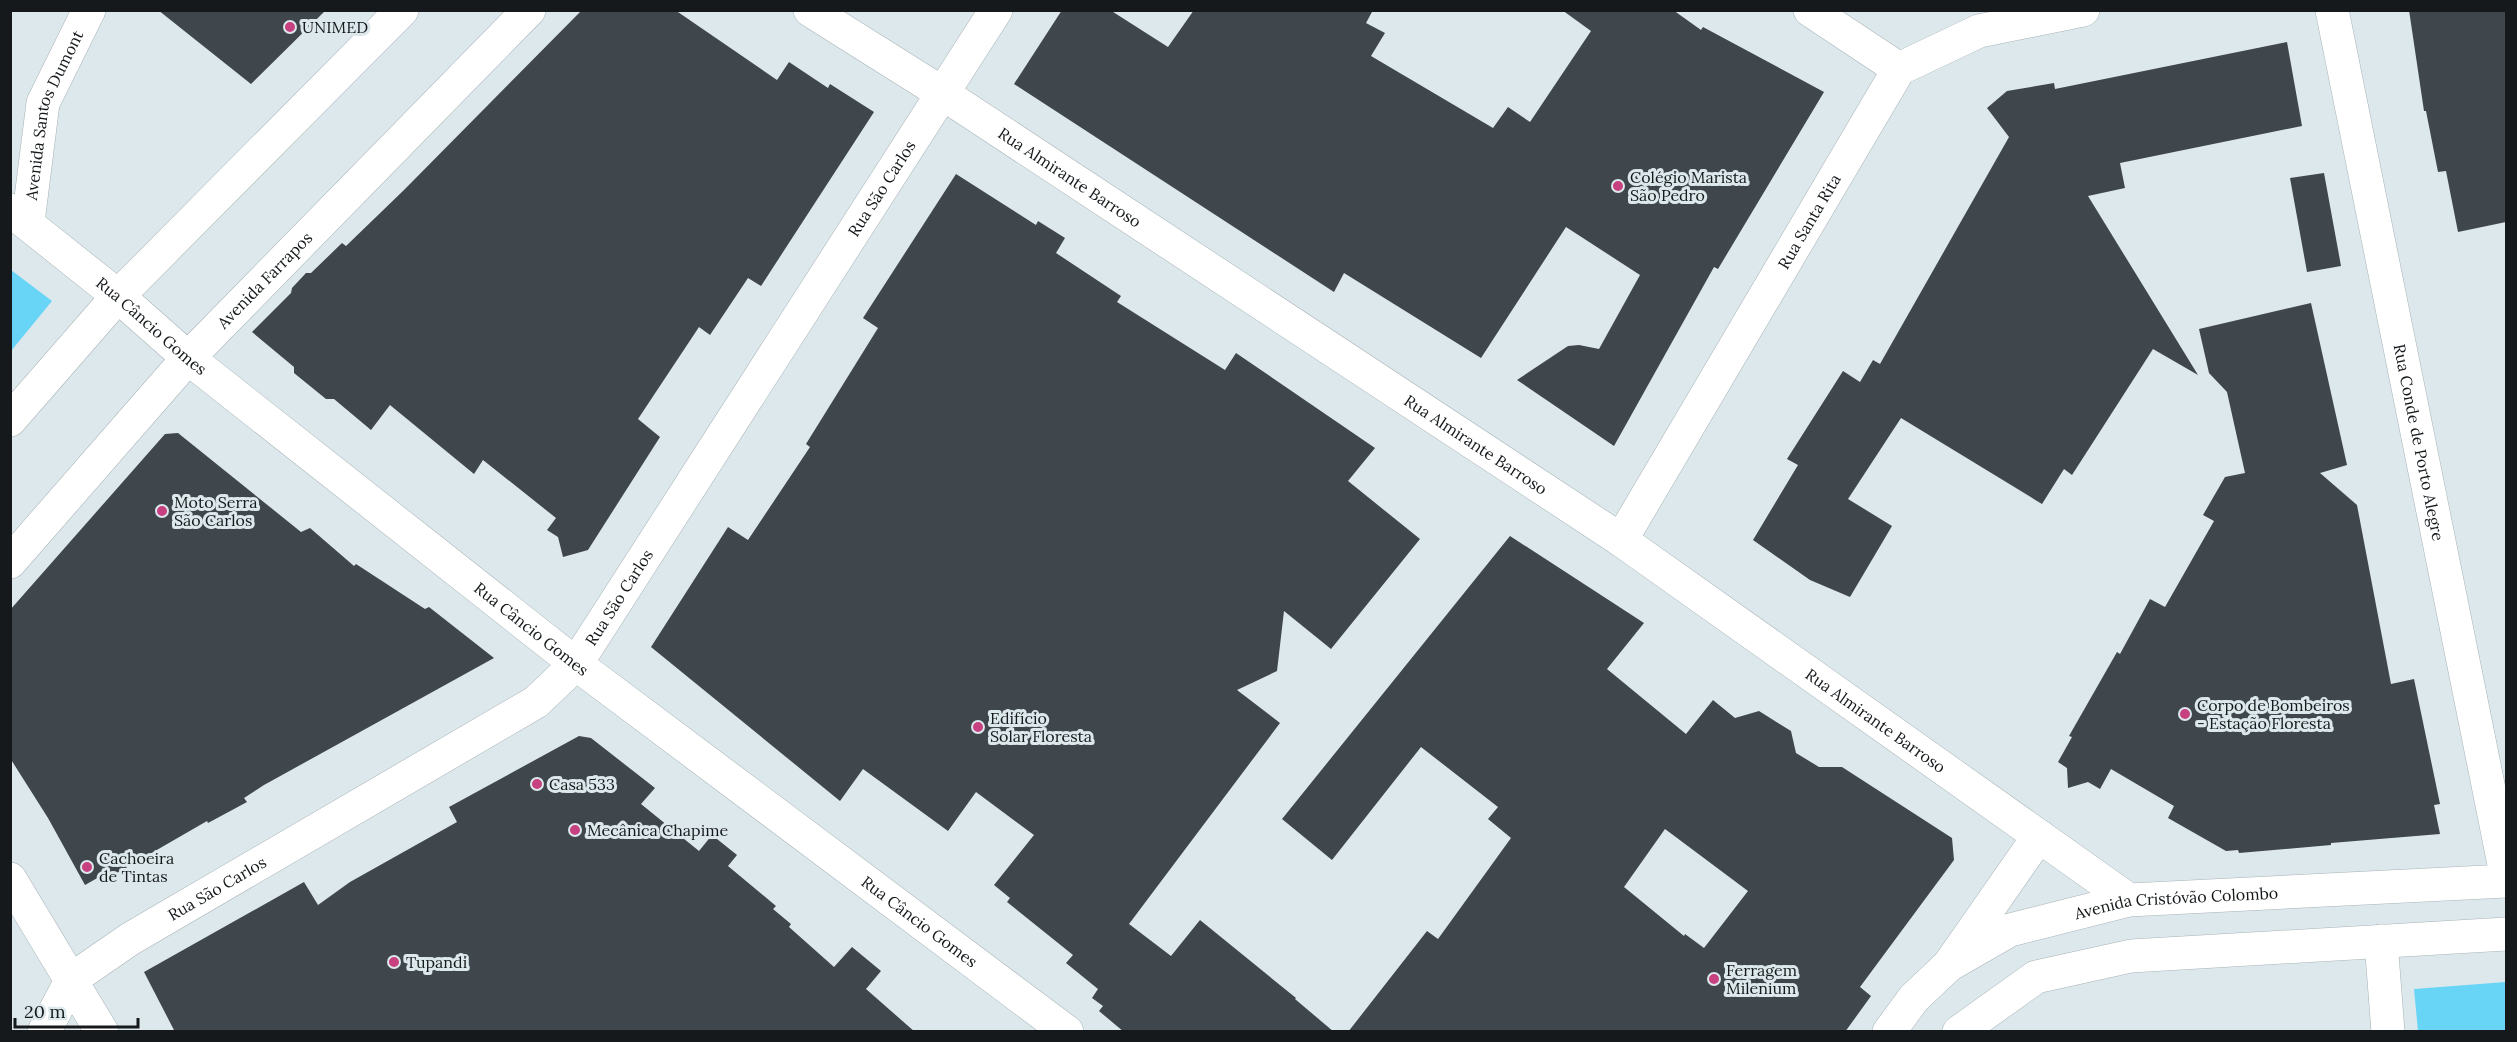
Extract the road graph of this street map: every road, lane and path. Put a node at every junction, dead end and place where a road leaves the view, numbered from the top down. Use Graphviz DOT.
graph roads {
  1 [pos="88,10"];
  2 [pos="402,10"];
  3 [pos="529,10"];
  4 [pos="810,10"];
  5 [pos="996,10"];
  6 [pos="1810,10"];
  7 [pos="2083,10"];
  8 [pos="2332,10"];
  9 [pos="1899,69"];
  10 [pos="942,93"];
  11 [pos="19,216"];
  12 [pos="118,296"];
  13 [pos="188,358"];
  14 [pos="10,420"];
  15 [pos="1621,540"];
  16 [pos="10,562"];
  17 [pos="576,664"];
  18 [pos="2039,836"];
  19 [pos="2506,874"];
  20 [pos="10,879"];
  21 [pos="2506,881"];
  22 [pos="2128,900"];
  23 [pos="2506,934"];
  24 [pos="2381,941"];
  25 [pos="1949,965"];
  26 [pos="72,979"];
  27 [pos="44,1032"];
  28 [pos="102,1032"];
  29 [pos="1067,1032"];
  30 [pos="1889,1032"];
  31 [pos="1959,1032"];
  32 [pos="2388,1032"];
  1 -- 11 [label="street, Avenida Santos Dumont"];
  2 -- 12 [label="street"];
  3 -- 13 [label="street, Avenida Farrapos"];
  4 -- 10 [label="street, Rua Almirante Barroso"];
  5 -- 10 [label="street, Rua São Carlos"];
  6 -- 9 [label="street"];
  7 -- 9 [label="street"];
  8 -- 19 [label="street, Rua Conde de Porto Alegre"];
  9 -- 15 [label="street, Rua Santa Rita"];
  10 -- 15 [label="street, Rua Almirante Barroso"];
  10 -- 17 [label="street, Rua São Carlos"];
  11 -- 12 [label="street, Rua Câncio Gomes"];
  12 -- 13 [label="street, Rua Câncio Gomes"];
  12 -- 14 [label="street"];
  13 -- 16 [label="street, Avenida Farrapos"];
  13 -- 17 [label="street, Rua Câncio Gomes"];
  15 -- 18 [label="street, Rua Almirante Barroso"];
  17 -- 26 [label="street, Rua São Carlos"];
  17 -- 29 [label="street, Rua Câncio Gomes"];
  18 -- 22 [label="street, Rua Almirante Barroso"];
  18 -- 25 [label="street"];
  20 -- 26 [label="street"];
  21 -- 22 [label="street, Avenida Cristóvão Colombo"];
  22 -- 25 [label="street, Avenida Cristóvão Colombo"];
  23 -- 24 [label="street"];
  24 -- 31 [label="street"];
  24 -- 32 [label="street"];
  25 -- 30 [label="street, Avenida Cristóvão Colombo"];
  26 -- 27 [label="street, Rua São Carlos"];
  26 -- 28 [label="street"];
}
